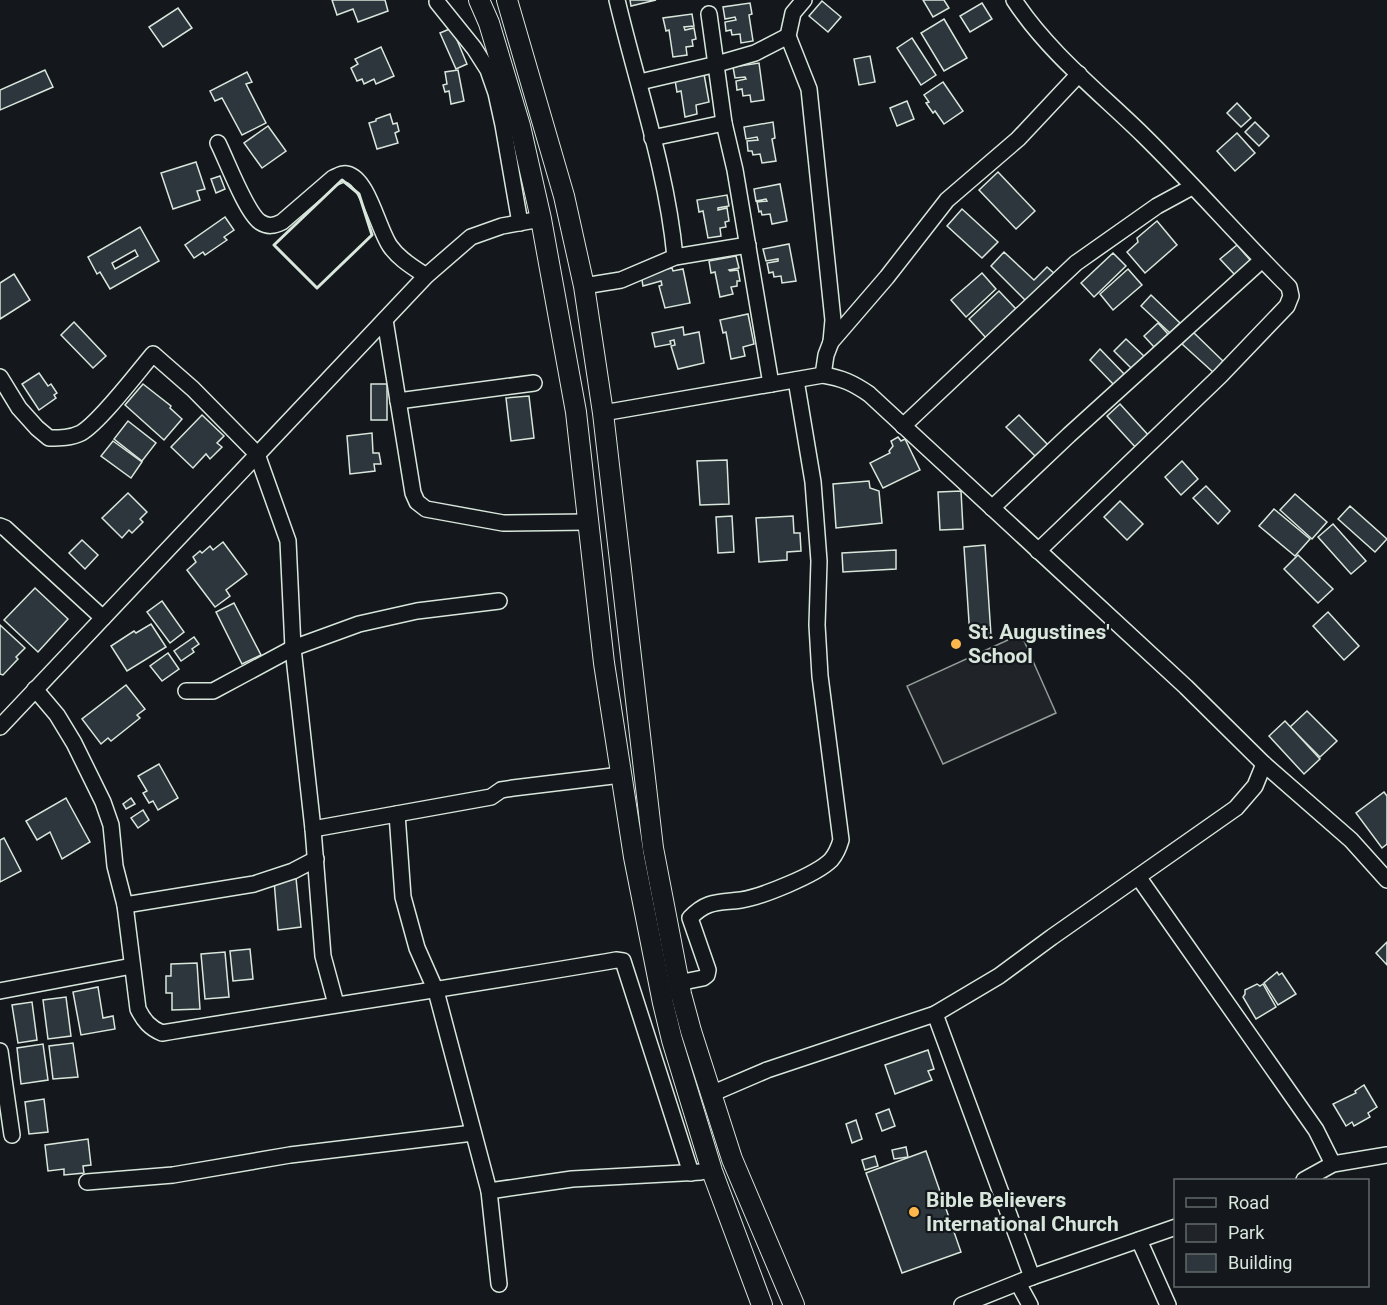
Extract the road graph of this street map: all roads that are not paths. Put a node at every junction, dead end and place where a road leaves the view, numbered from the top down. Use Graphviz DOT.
graph roads {
  1 [pos="479,0"];
  2 [pos="507,0"];
  3 [pos="617,0"];
  4 [pos="804,0"];
  5 [pos="1014,0"];
  6 [pos="437,2"];
  7 [pos="709,14"];
  8 [pos="788,36"];
  9 [pos="717,64"];
  10 [pos="1079,74"];
  11 [pos="640,82"];
  12 [pos="543,122"];
  13 [pos="724,123"];
  14 [pos="520,126"];
  15 [pos="652,138"];
  16 [pos="218,143"];
  17 [pos="1192,187"];
  18 [pos="542,219"];
  19 [pos="520,224"];
  20 [pos="748,245"];
  21 [pos="675,257"];
  22 [pos="1262,260"];
  23 [pos="426,276"];
  24 [pos="584,286"];
  25 [pos="385,320"];
  26 [pos="831,342"];
  27 [pos="823,375"];
  28 [pos="0,377"];
  29 [pos="796,380"];
  30 [pos="534,383"];
  31 [pos="771,384"];
  32 [pos="398,401"];
  33 [pos="603,413"];
  34 [pos="903,426"];
  35 [pos="257,454"];
  36 [pos="992,508"];
  37 [pos="588,522"];
  38 [pos="0,526"];
  39 [pos="1038,551"];
  40 [pos="499,601"];
  41 [pos="103,618"];
  42 [pos="293,648"];
  43 [pos="35,689"];
  44 [pos="186,691"];
  45 [pos="0,727"];
  46 [pos="1264,764"];
  47 [pos="621,775"];
  48 [pos="397,814"];
  49 [pos="313,829"];
  50 [pos="316,860"];
  51 [pos="1139,878"];
  52 [pos="1387,880"];
  53 [pos="125,905"];
  54 [pos="132,966"];
  55 [pos="678,982"];
  56 [pos="0,991"];
  57 [pos="436,991"];
  58 [pos="336,1004"];
  59 [pos="935,1014"];
  60 [pos="0,1051"];
  61 [pos="711,1094"];
  62 [pos="473,1133"];
  63 [pos="12,1136"];
  64 [pos="1387,1155"];
  65 [pos="1333,1164"];
  66 [pos="712,1171"];
  67 [pos="691,1173"];
  68 [pos="1306,1179"];
  69 [pos="87,1182"];
  70 [pos="489,1191"];
  71 [pos="1174,1228"];
  72 [pos="1139,1240"];
  73 [pos="1025,1280"];
  74 [pos="499,1284"];
  75 [pos="762,1305"];
  76 [pos="794,1305"];
  77 [pos="962,1305"];
  78 [pos="1030,1305"];
  79 [pos="1168,1305"];
  1 -- 14 [label="main road"];
  2 -- 12 [label="main road"];
  3 -- 11 [label="street"];
  4 -- 8 [label="street"];
  5 -- 10 [label="street"];
  6 -- 19 [label="street"];
  7 -- 9 [label="street"];
  8 -- 9 [label="street"];
  8 -- 26 [label="street"];
  9 -- 11 [label="street"];
  9 -- 13 [label="street"];
  10 -- 17 [label="street"];
  10 -- 26 [label="street"];
  11 -- 15 [label="street"];
  12 -- 14 [label="main road"];
  12 -- 24 [label="main road"];
  13 -- 15 [label="street"];
  13 -- 20 [label="street"];
  14 -- 18 [label="main road"];
  15 -- 21 [label="street"];
  16 -- 23 [label="street"];
  17 -- 22 [label="street"];
  17 -- 34 [label="street"];
  18 -- 19 [label="street"];
  18 -- 37 [label="main road"];
  19 -- 23 [label="street"];
  20 -- 21 [label="street"];
  20 -- 31 [label="street"];
  21 -- 24 [label="street"];
  22 -- 36 [label="street"];
  22 -- 39 [label="street"];
  23 -- 25 [label="street"];
  24 -- 33 [label="main road"];
  25 -- 32 [label="street"];
  25 -- 35 [label="street"];
  26 -- 27 [label="street"];
  27 -- 29 [label="street"];
  27 -- 34 [label="street"];
  28 -- 35 [label="street"];
  29 -- 31 [label="street"];
  29 -- 55 [label="street"];
  30 -- 32 [label="street"];
  31 -- 33 [label="street"];
  32 -- 37 [label="street"];
  33 -- 55 [label="main road"];
  34 -- 36 [label="street"];
  35 -- 41 [label="street"];
  35 -- 42 [label="street"];
  36 -- 39 [label="street"];
  37 -- 47 [label="main road"];
  38 -- 41 [label="street"];
  39 -- 46 [label="street"];
  40 -- 42 [label="street"];
  41 -- 43 [label="street"];
  42 -- 44 [label="street"];
  42 -- 49 [label="street"];
  43 -- 45 [label="street"];
  43 -- 53 [label="street"];
  46 -- 51 [label="street"];
  46 -- 52 [label="street"];
  47 -- 48 [label="street"];
  47 -- 66 [label="main road"];
  48 -- 49 [label="street"];
  48 -- 57 [label="street"];
  49 -- 50 [label="street"];
  50 -- 53 [label="street"];
  50 -- 58 [label="street"];
  51 -- 59 [label="street"];
  51 -- 65 [label="street"];
  53 -- 54 [label="street"];
  54 -- 56 [label="street"];
  54 -- 58 [label="street"];
  55 -- 61 [label="main road"];
  57 -- 58 [label="street"];
  57 -- 62 [label="street"];
  57 -- 67 [label="street"];
  59 -- 61 [label="street"];
  59 -- 73 [label="street"];
  60 -- 63 [label="street"];
  61 -- 76 [label="main road"];
  62 -- 69 [label="street"];
  62 -- 70 [label="street"];
  64 -- 65 [label="street"];
  65 -- 68 [label="street"];
  66 -- 67 [label="street"];
  66 -- 75 [label="main road"];
  67 -- 70 [label="street"];
  70 -- 74 [label="street"];
  71 -- 72 [label="street"];
  72 -- 73 [label="street"];
  72 -- 79 [label="street"];
  73 -- 77 [label="street"];
  73 -- 78 [label="street"];
}
